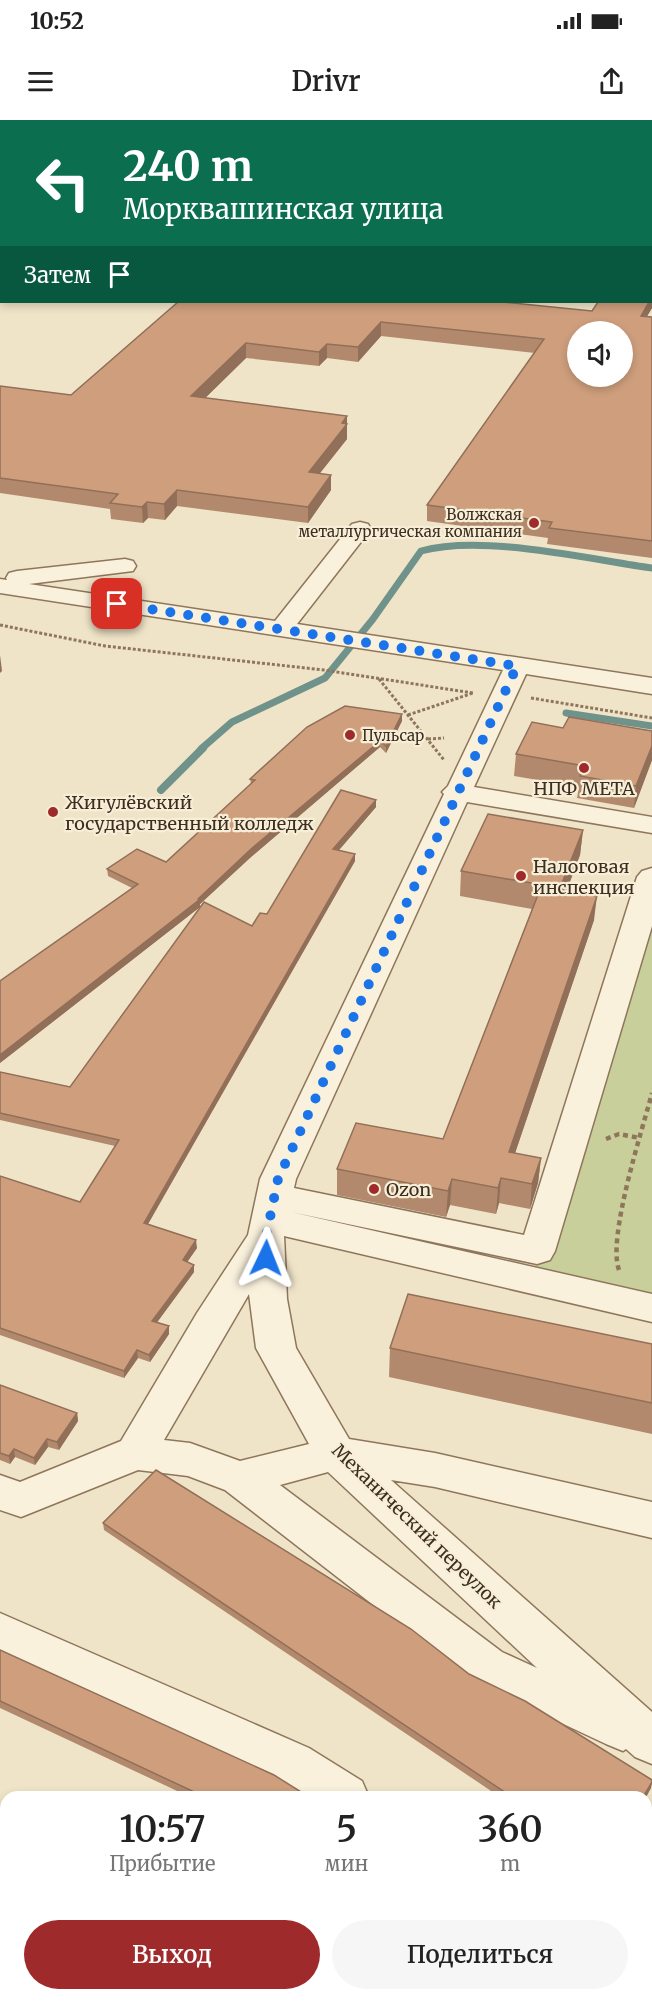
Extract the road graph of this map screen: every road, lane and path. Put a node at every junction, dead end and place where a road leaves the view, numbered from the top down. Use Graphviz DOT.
graph roads {
  1 [pos="360,529"];
  2 [pos="125,566"];
  3 [pos="0,580"];
  4 [pos="0,586"];
  5 [pos="0,625"];
  6 [pos="281,630"];
  7 [pos="378,679"];
  8 [pos="497,686"];
  9 [pos="652,686"];
  10 [pos="408,715"];
  11 [pos="652,718"];
  12 [pos="444,738"];
  13 [pos="427,739"];
  14 [pos="459,787"];
  15 [pos="652,825"];
  16 [pos="652,877"];
  17 [pos="652,1093"];
  18 [pos="270,1218"];
  19 [pos="644,1306"];
  20 [pos="136,1453"];
  21 [pos="336,1454"];
  22 [pos="240,1478"];
  23 [pos="0,1492"];
  24 [pos="652,1520"];
  25 [pos="0,1633"];
  26 [pos="652,1742"];
  27 [pos="335,1791"];
  1 -- 6 [label="street"];
  2 -- 3 [label="street"];
  4 -- 6 [label="street"];
  5 -- 7 [label="path"];
  6 -- 8 [label="street"];
  7 -- 8 [label="path"];
  7 -- 10 [label="path"];
  8 -- 9 [label="street"];
  8 -- 10 [label="path"];
  8 -- 11 [label="path"];
  8 -- 14 [label="street, Механический переулок"];
  10 -- 13 [label="path"];
  12 -- 13 [label="path"];
  13 -- 14 [label="path"];
  14 -- 15 [label="street"];
  14 -- 18 [label="street, Механический переулок"];
  16 -- 18 [label="street"];
  17 -- 19 [label="path"];
  18 -- 19 [label="street"];
  18 -- 20 [label="street"];
  18 -- 21 [label="street, Механический переулок"];
  20 -- 22 [label="street"];
  20 -- 23 [label="street"];
  21 -- 22 [label="street"];
  21 -- 24 [label="street"];
  21 -- 26 [label="street, Механический переулок"];
  22 -- 26 [label="street"];
  25 -- 27 [label="street"];
}
